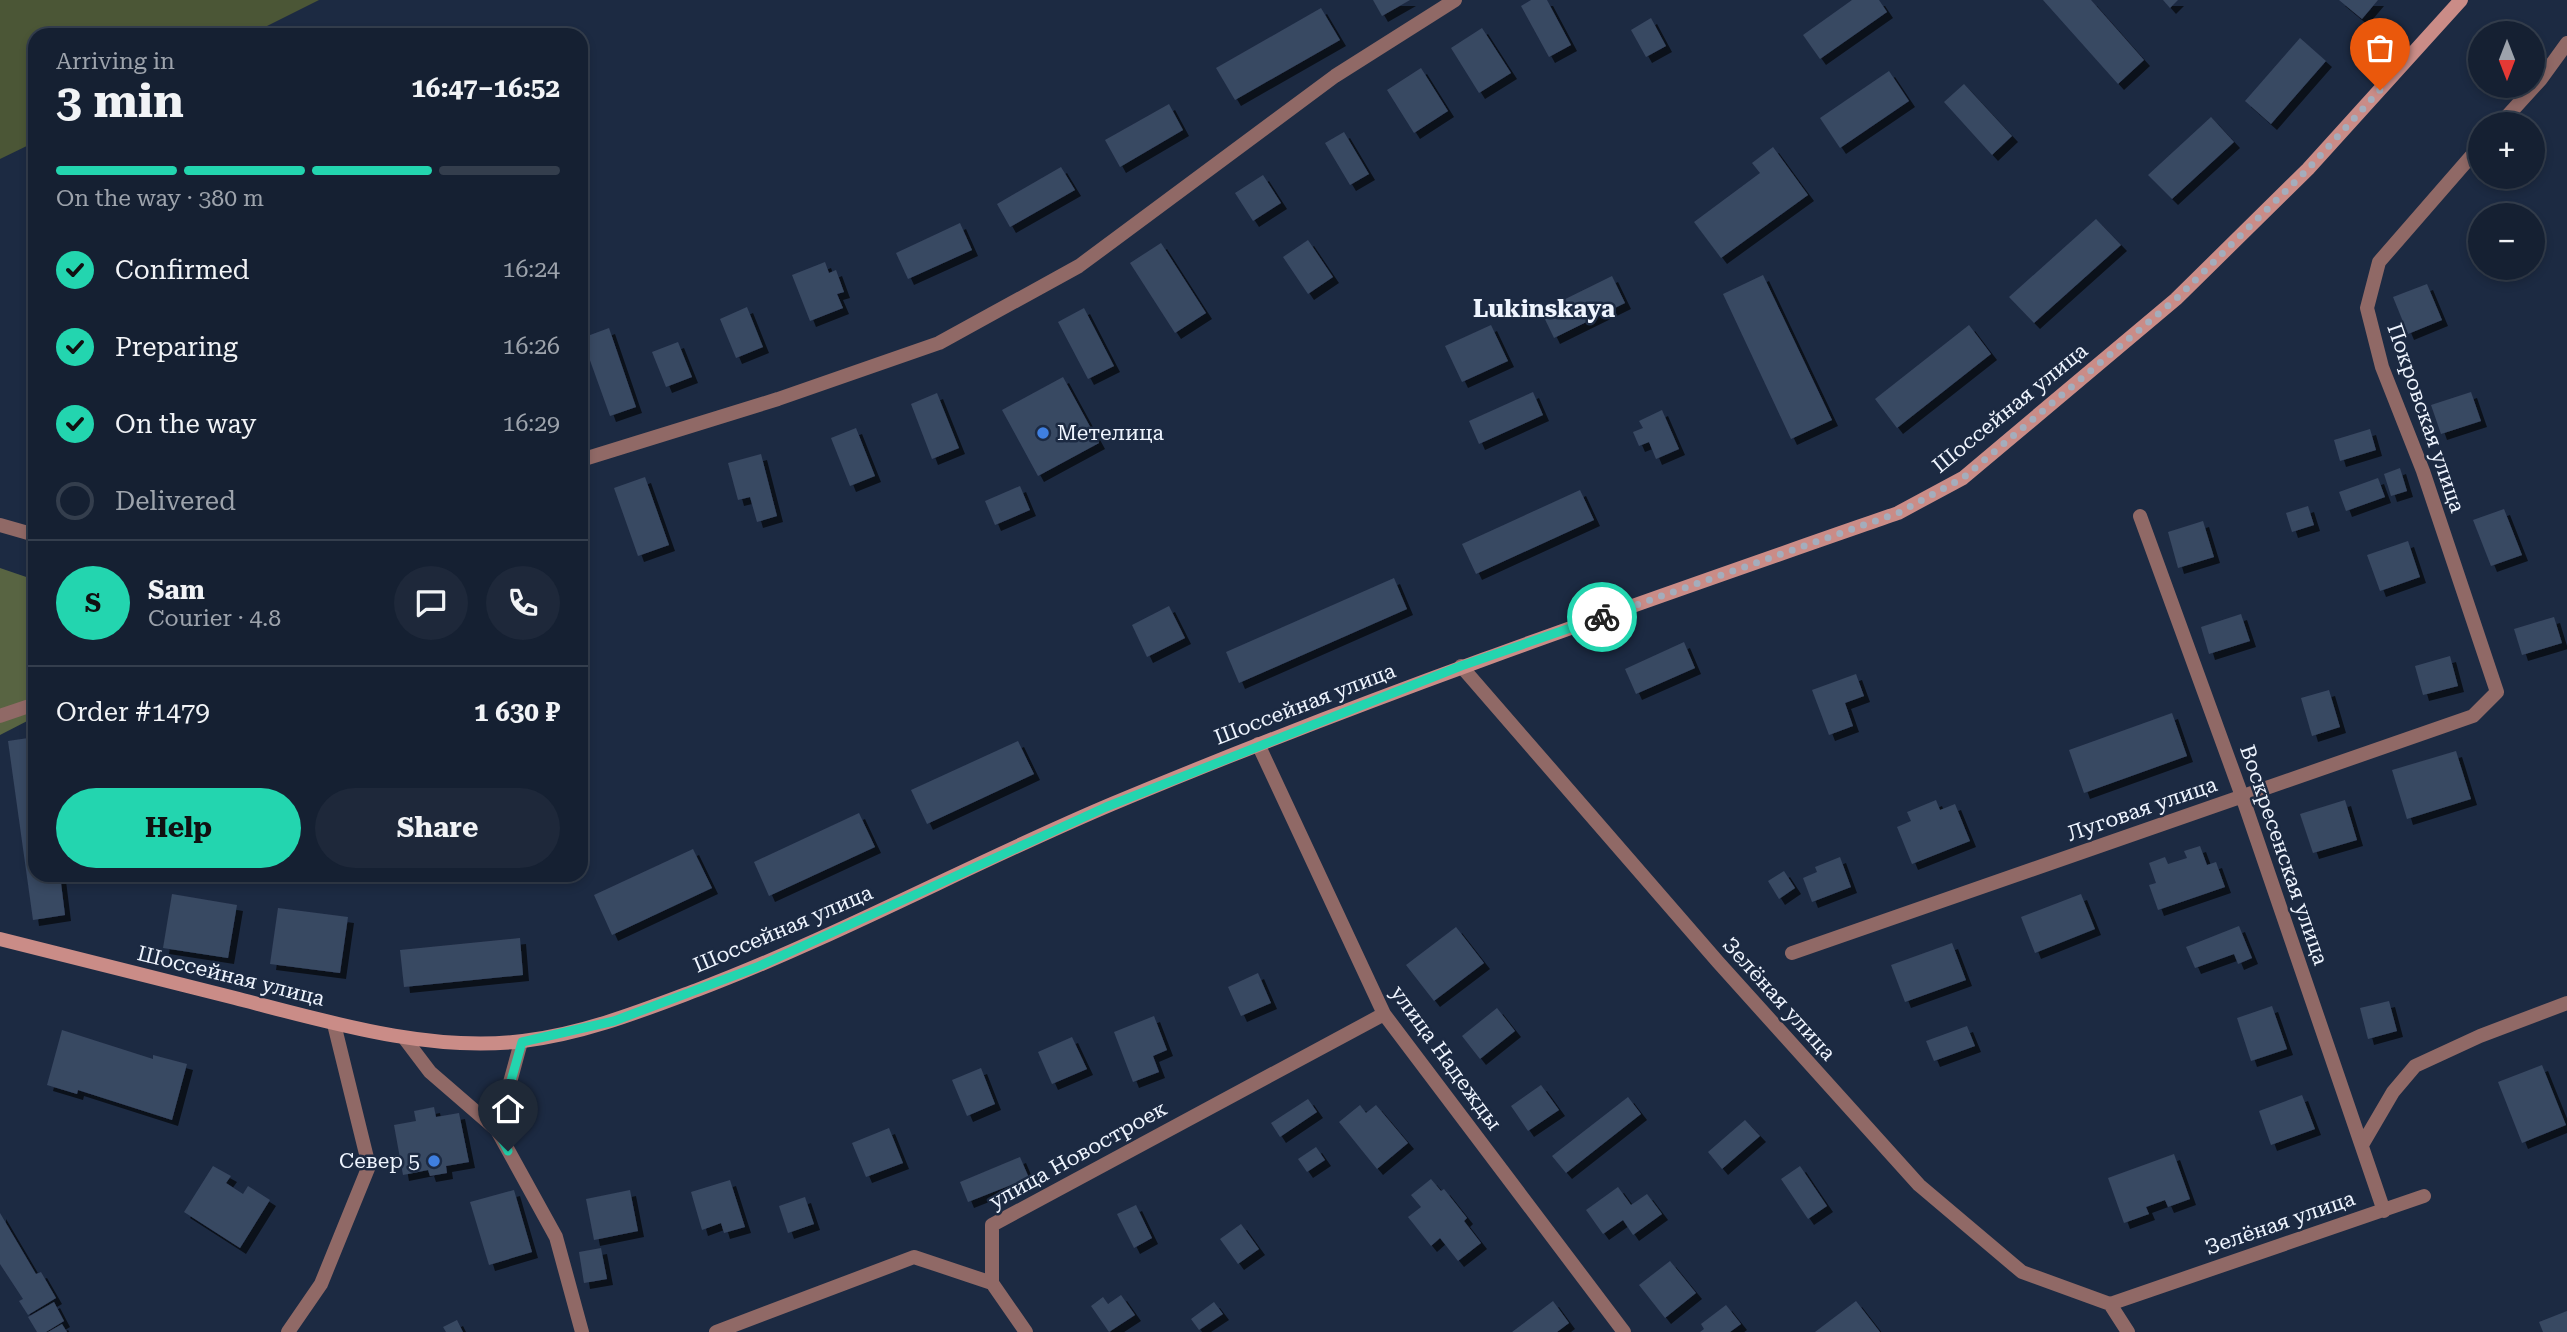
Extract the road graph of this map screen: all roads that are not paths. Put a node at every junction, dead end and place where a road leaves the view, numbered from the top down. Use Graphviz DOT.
graph roads {
  1 [pos="1455,0"];
  2 [pos="2460,0"];
  3 [pos="2567,43"];
  4 [pos="2511,112"];
  5 [pos="2468,160"];
  6 [pos="588,458"];
  7 [pos="2140,516"];
  8 [pos="0,525"];
  9 [pos="28,533"];
  10 [pos="1461,666"];
  11 [pos="2497,692"];
  12 [pos="28,706"];
  13 [pos="0,716"];
  14 [pos="1258,744"];
  15 [pos="2242,796"];
  16 [pos="0,939"];
  17 [pos="1792,953"];
  18 [pos="2567,1003"];
  19 [pos="1384,1014"];
  20 [pos="334,1024"];
  21 [pos="405,1039"];
  22 [pos="522,1042"];
  23 [pos="497,1130"];
  24 [pos="2361,1144"];
  25 [pos="2424,1196"];
  26 [pos="2384,1211"];
  27 [pos="992,1283"];
  28 [pos="2110,1304"];
  29 [pos="288,1332"];
  30 [pos="582,1332"];
  31 [pos="716,1332"];
  32 [pos="1026,1332"];
  33 [pos="1624,1332"];
  34 [pos="2129,1332"];
  1 -- 6 [label="street"];
  2 -- 10 [label="main road, Шоссейная улица"];
  3 -- 4 [label="street"];
  5 -- 11 [label="street, Покровская улица"];
  7 -- 15 [label="street, Воскресенская улица"];
  8 -- 9 [label="street"];
  10 -- 14 [label="main road, Шоссейная улица"];
  10 -- 28 [label="street, Зелёная улица"];
  11 -- 15 [label="street, Луговая улица"];
  12 -- 13 [label="street"];
  14 -- 19 [label="street, улица Надежды"];
  14 -- 22 [label="main road, Шоссейная улица"];
  15 -- 17 [label="street, Луговая улица"];
  15 -- 24 [label="street, Воскресенская улица"];
  16 -- 20 [label="main road, Шоссейная улица"];
  18 -- 24 [label="street"];
  19 -- 27 [label="street, улица Новостроек"];
  19 -- 33 [label="street, улица Надежды"];
  20 -- 21 [label="main road, Шоссейная улица"];
  20 -- 29 [label="street"];
  21 -- 22 [label="main road, Шоссейная улица"];
  21 -- 23 [label="street"];
  22 -- 23 [label="street"];
  23 -- 30 [label="street"];
  24 -- 26 [label="street, Воскресенская улица"];
  25 -- 26 [label="street, Зелёная улица"];
  26 -- 28 [label="street, Зелёная улица"];
  27 -- 31 [label="street"];
  27 -- 32 [label="street"];
  28 -- 34 [label="street"];
}
